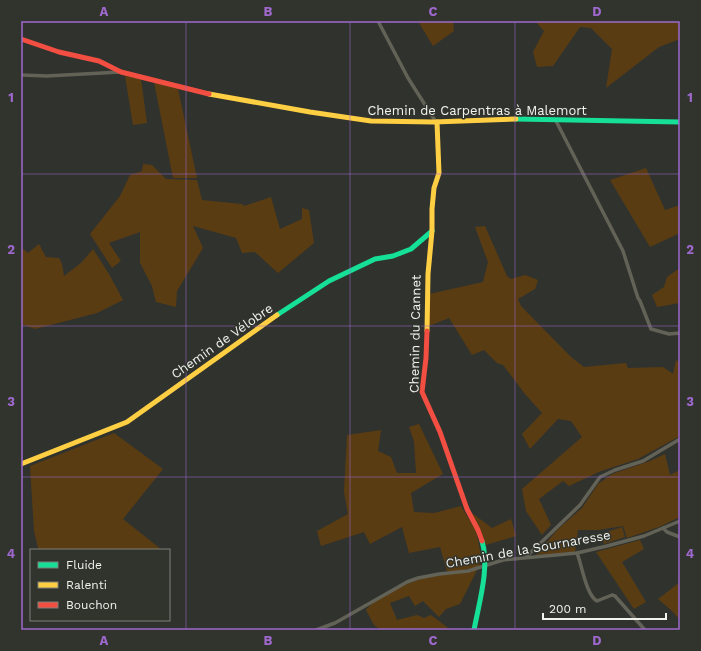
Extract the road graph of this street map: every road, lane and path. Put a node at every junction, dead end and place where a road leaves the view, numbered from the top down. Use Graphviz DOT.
graph roads {
  1 [pos="378,21"];
  2 [pos="21,39"];
  3 [pos="121,72"];
  4 [pos="21,75"];
  5 [pos="556,121"];
  6 [pos="435,122"];
  7 [pos="680,122"];
  8 [pos="432,231"];
  9 [pos="680,333"];
  10 [pos="680,439"];
  11 [pos="21,464"];
  12 [pos="680,521"];
  13 [pos="663,528"];
  14 [pos="680,537"];
  15 [pos="577,553"];
  16 [pos="526,557"];
  17 [pos="484,566"];
  18 [pos="316,630"];
  19 [pos="474,630"];
  20 [pos="645,630"];
  1 -- 6 [label="street"];
  2 -- 3 [label="street, Chemin de Carpentras à Malemort"];
  3 -- 4 [label="street"];
  3 -- 6 [label="street, Chemin de Carpentras à Malemort"];
  5 -- 6 [label="street, Chemin de Carpentras à Malemort"];
  5 -- 7 [label="street, Chemin de Carpentras à Malemort"];
  5 -- 9 [label="street"];
  6 -- 8 [label="street, Chemin du Cannet"];
  8 -- 11 [label="street, Chemin de Vélobre"];
  8 -- 17 [label="street, Chemin du Cannet"];
  10 -- 16 [label="street"];
  12 -- 13 [label="street, Chemin de la Sournaresse"];
  13 -- 14 [label="street"];
  13 -- 15 [label="street, Chemin de la Sournaresse"];
  15 -- 16 [label="street, Chemin de la Sournaresse"];
  15 -- 20 [label="street"];
  16 -- 17 [label="street, Chemin de la Sournaresse"];
  17 -- 18 [label="street, Chemin de la Sournaresse"];
  17 -- 19 [label="street, Chemin du Cannet"];
}
